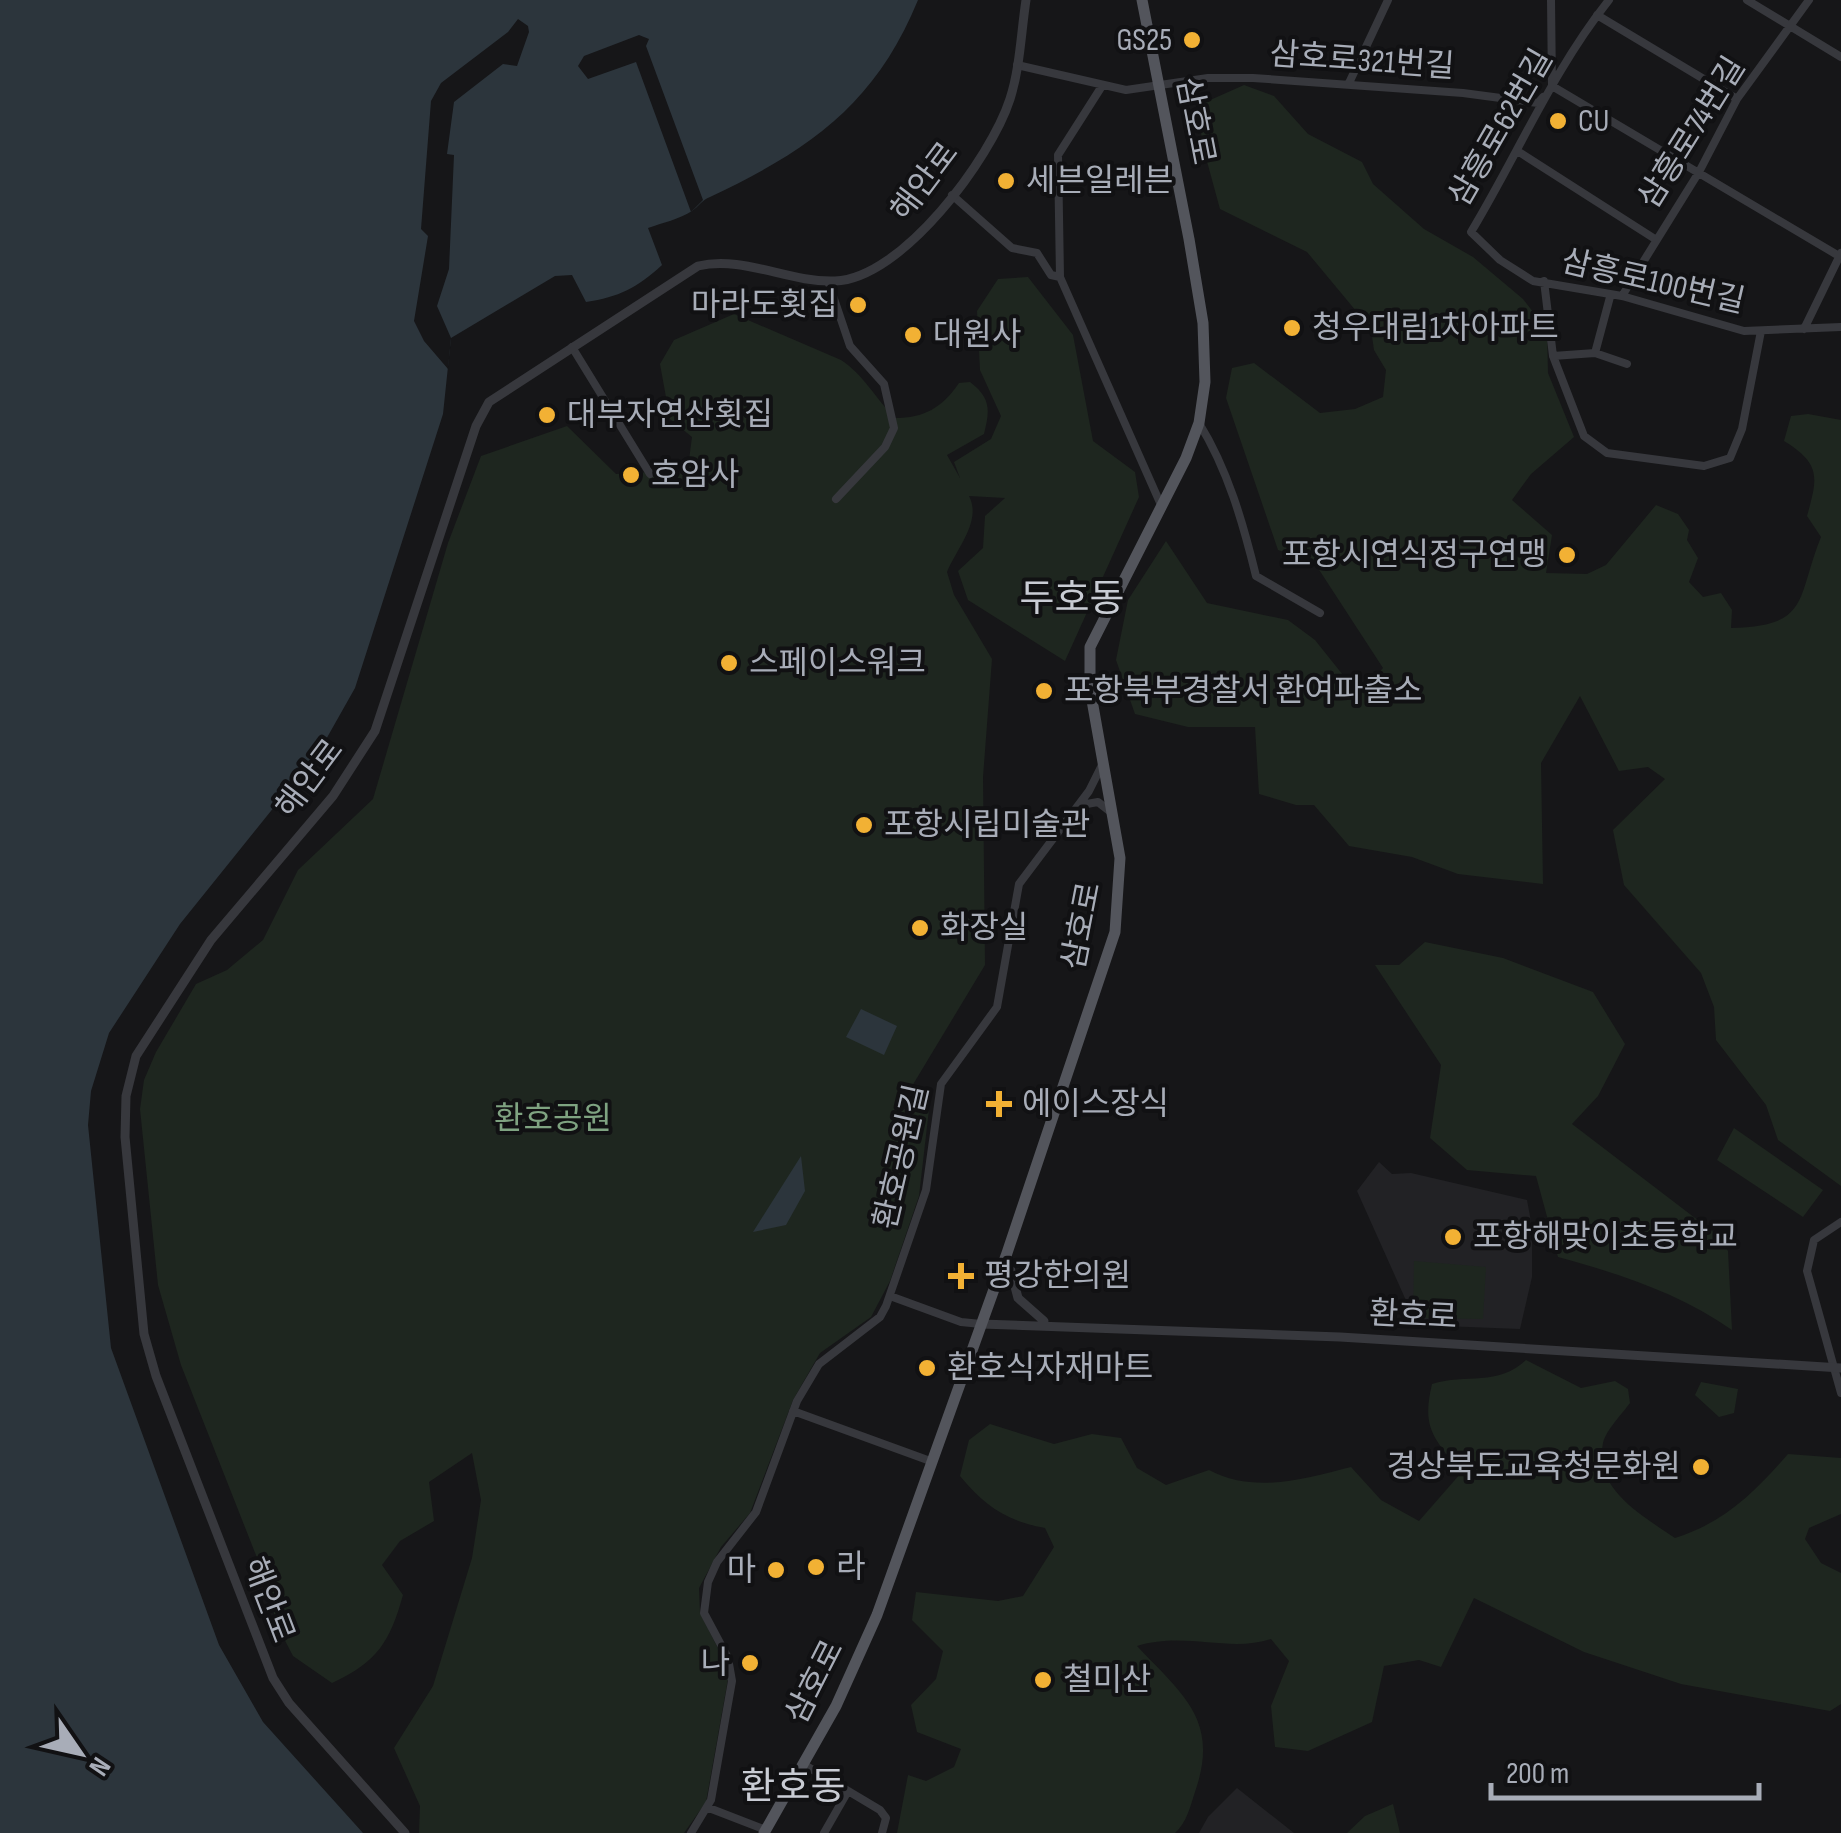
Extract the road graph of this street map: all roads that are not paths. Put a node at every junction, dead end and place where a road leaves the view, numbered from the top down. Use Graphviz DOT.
graph roads {
  1 [pos="1026,0"];
  2 [pos="1142,0"];
  3 [pos="1388,0"];
  4 [pos="1551,0"];
  5 [pos="1609,0"];
  6 [pos="1746,0"];
  7 [pos="1809,0"];
  8 [pos="1597,15"];
  9 [pos="1793,28"];
  10 [pos="1841,57"];
  11 [pos="1017,65"];
  12 [pos="1348,84"];
  13 [pos="1102,86"];
  14 [pos="1161,86"];
  15 [pos="1552,86"];
  16 [pos="1737,99"];
  17 [pos="1519,152"];
  18 [pos="1699,172"];
  19 [pos="952,195"];
  20 [pos="1471,232"];
  21 [pos="1655,239"];
  22 [pos="1840,254"];
  23 [pos="1060,277"];
  24 [pos="1544,281"];
  25 [pos="828,282"];
  26 [pos="1622,296"];
  27 [pos="1610,297"];
  28 [pos="1841,327"];
  29 [pos="1804,329"];
  30 [pos="1762,331"];
  31 [pos="572,347"];
  32 [pos="1595,353"];
  33 [pos="1553,356"];
  34 [pos="1627,364"];
  35 [pos="1199,424"];
  36 [pos="650,474"];
  37 [pos="836,499"];
  38 [pos="1161,506"];
  39 [pos="1320,612"];
  40 [pos="1104,760"];
  41 [pos="1078,808"];
  42 [pos="1117,821"];
  43 [pos="1841,1222"];
  44 [pos="1007,1253"];
  45 [pos="890,1296"];
  46 [pos="981,1324"];
  47 [pos="1052,1324"];
  48 [pos="1838,1368"];
  49 [pos="1841,1393"];
  50 [pos="793,1411"];
  51 [pos="933,1462"];
  52 [pos="803,1764"];
  53 [pos="848,1791"];
  54 [pos="709,1808"];
  55 [pos="765,1832"];
  56 [pos="405,1833"];
  57 [pos="690,1833"];
  58 [pos="824,1833"];
  59 [pos="882,1833"];
  1 -- 11 [label="street, 해안로"];
  2 -- 14 [label="main road, 삼호로"];
  3 -- 12 [label="street"];
  4 -- 15 [label="street"];
  5 -- 8 [label="street, 삼흥로62번길"];
  6 -- 9 [label="street"];
  7 -- 9 [label="street, 삼흥로74번길"];
  8 -- 15 [label="street, 삼흥로62번길"];
  8 -- 16 [label="street"];
  9 -- 10 [label="street"];
  9 -- 16 [label="street, 삼흥로74번길"];
  11 -- 13 [label="street, 삼호로321번길"];
  11 -- 19 [label="street, 해안로"];
  12 -- 14 [label="street, 삼호로321번길"];
  12 -- 15 [label="street, 삼호로321번길"];
  13 -- 14 [label="street, 삼호로321번길"];
  13 -- 23 [label="street"];
  14 -- 35 [label="main road, 삼호로"];
  15 -- 17 [label="street, 삼흥로62번길"];
  15 -- 18 [label="street"];
  16 -- 18 [label="street, 삼흥로74번길"];
  17 -- 20 [label="street, 삼흥로62번길"];
  17 -- 21 [label="street"];
  18 -- 21 [label="street, 삼흥로74번길"];
  18 -- 22 [label="street"];
  19 -- 23 [label="street"];
  19 -- 25 [label="street, 해안로"];
  20 -- 24 [label="street, 삼흥로100번길"];
  21 -- 26 [label="street, 삼흥로74번길"];
  22 -- 29 [label="street"];
  23 -- 38 [label="street"];
  24 -- 27 [label="street, 삼흥로100번길"];
  24 -- 33 [label="street"];
  25 -- 31 [label="street, 해안로"];
  25 -- 37 [label="street"];
  26 -- 27 [label="street, 삼흥로100번길"];
  26 -- 30 [label="street, 삼흥로100번길"];
  27 -- 32 [label="street"];
  28 -- 29 [label="street, 삼흥로100번길"];
  29 -- 30 [label="street, 삼흥로100번길"];
  30 -- 33 [label="street"];
  31 -- 36 [label="street"];
  31 -- 56 [label="street, 해안로"];
  32 -- 33 [label="street"];
  32 -- 34 [label="street"];
  35 -- 38 [label="main road, 삼호로"];
  35 -- 39 [label="street"];
  38 -- 40 [label="main road, 삼호로"];
  40 -- 41 [label="street, 환호공원길"];
  40 -- 42 [label="main road, 삼호로"];
  41 -- 42 [label="street"];
  41 -- 45 [label="street, 환호공원길"];
  42 -- 44 [label="main road, 삼호로"];
  43 -- 48 [label="street"];
  44 -- 46 [label="main road, 삼호로"];
  44 -- 47 [label="street"];
  45 -- 46 [label="street"];
  45 -- 50 [label="street, 환호공원길"];
  46 -- 47 [label="street, 환호로"];
  46 -- 51 [label="main road, 삼호로"];
  47 -- 48 [label="street, 환호로"];
  48 -- 49 [label="street"];
  50 -- 51 [label="street"];
  50 -- 54 [label="street, 환호공원길"];
  51 -- 52 [label="main road, 삼호로"];
  52 -- 53 [label="street"];
  52 -- 55 [label="main road, 삼호로"];
  53 -- 58 [label="street"];
  53 -- 59 [label="street"];
  54 -- 55 [label="street"];
  54 -- 57 [label="street, 환호공원길"];
}
